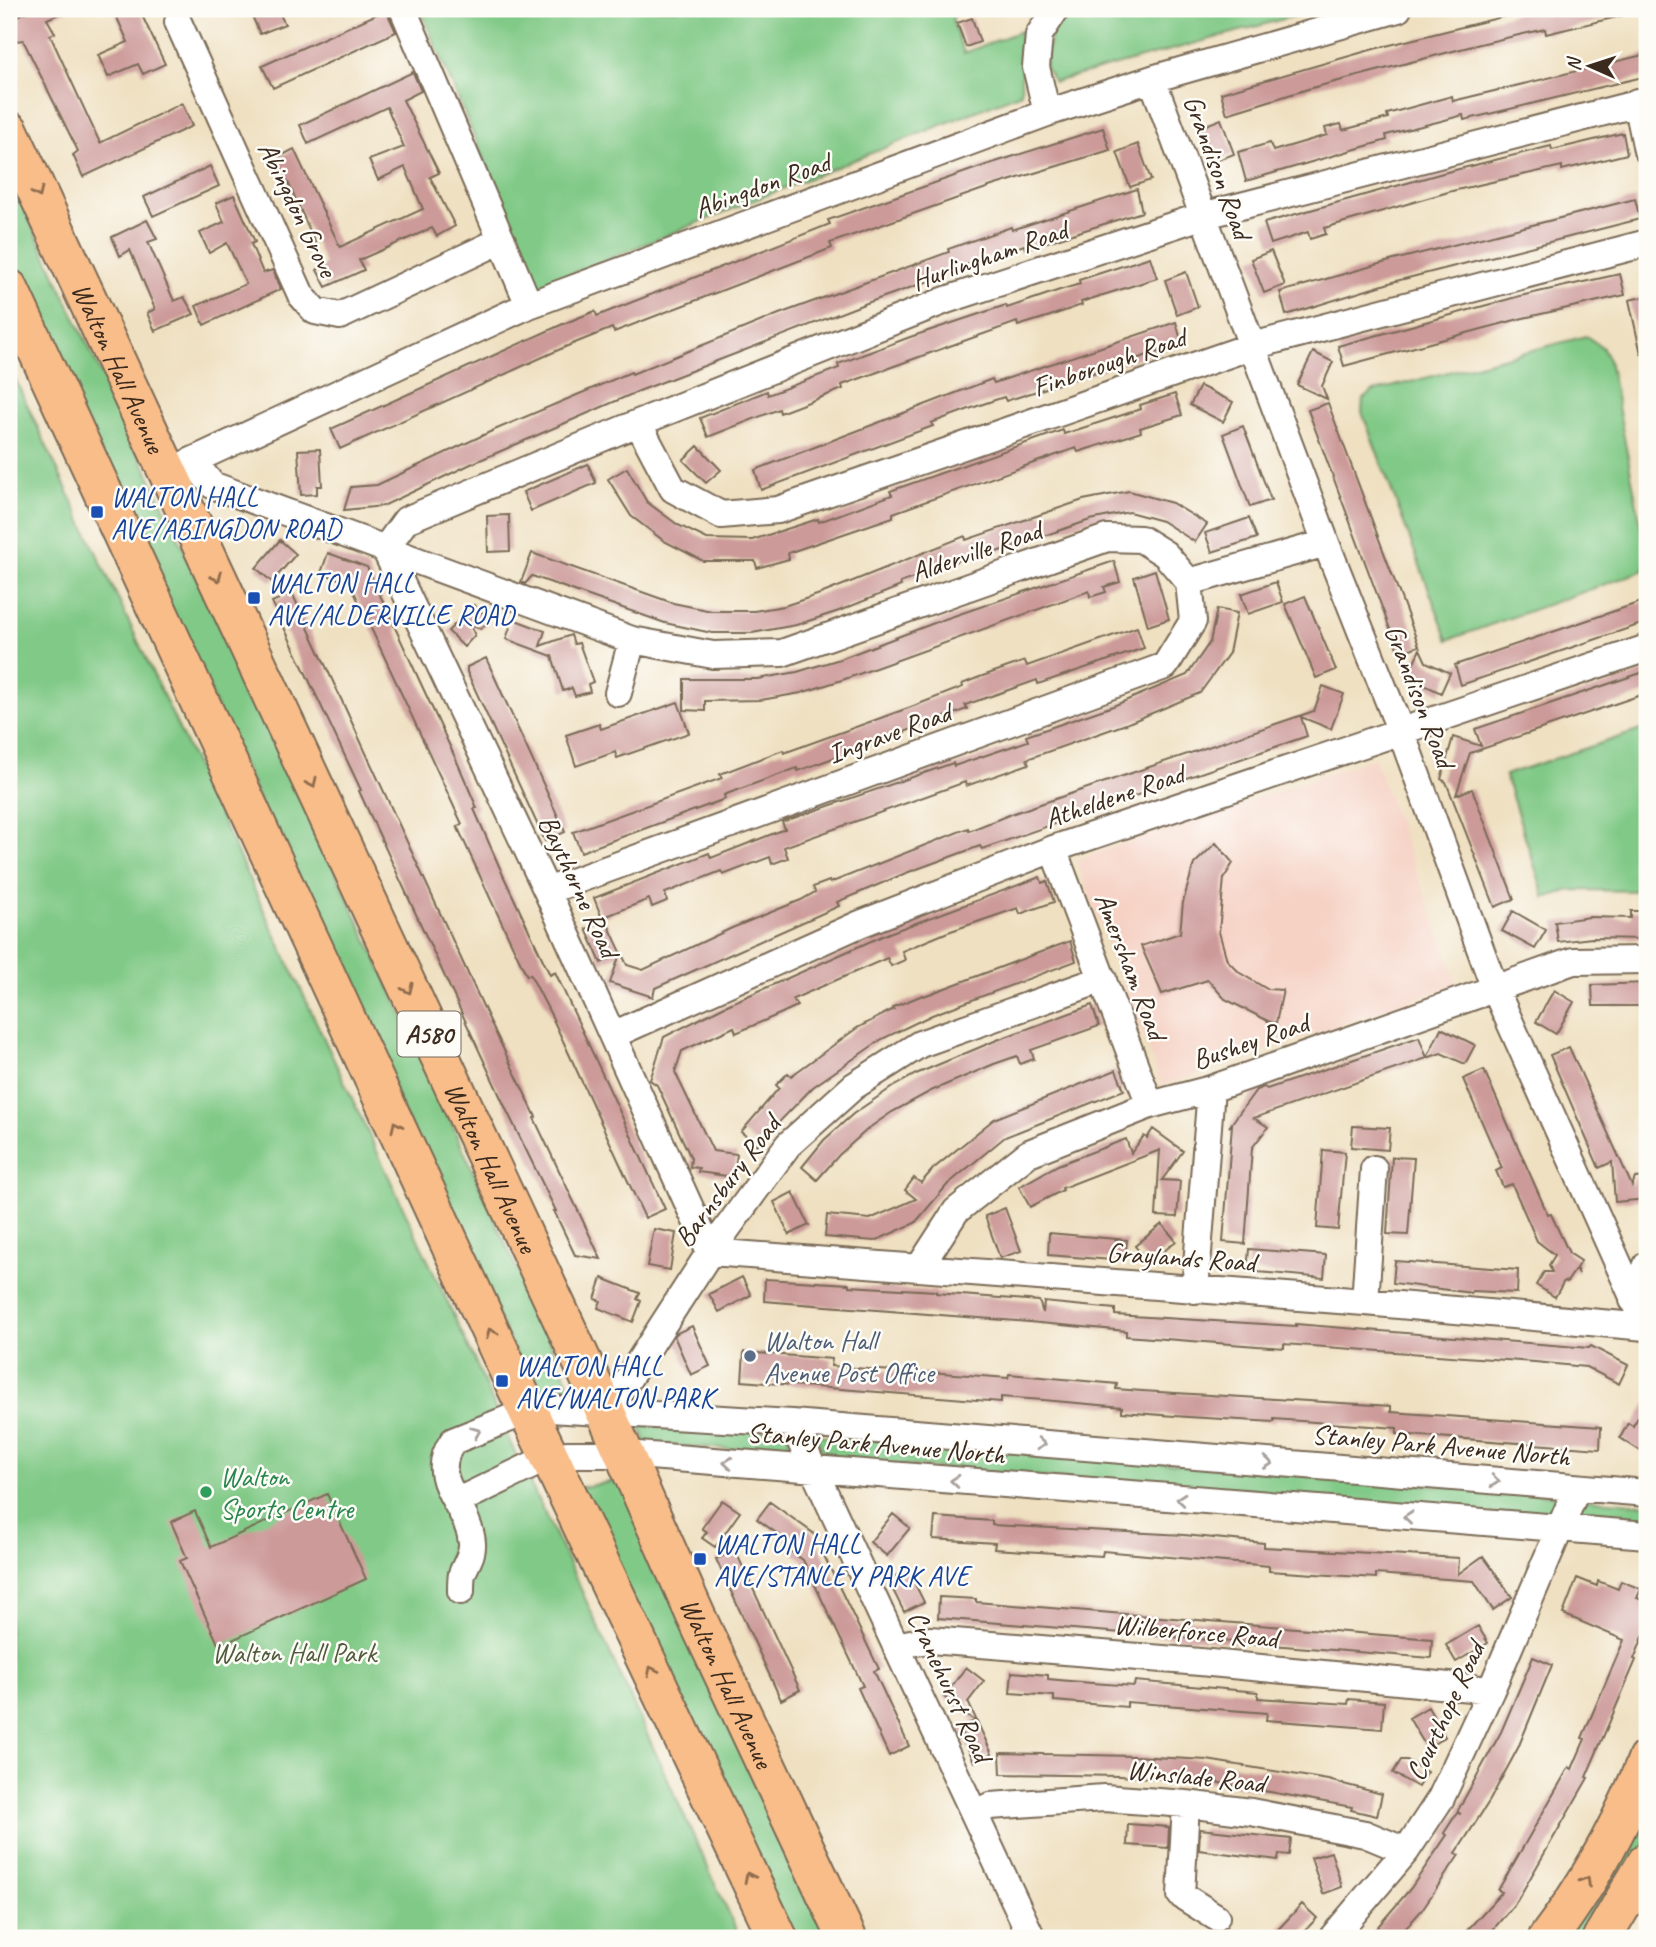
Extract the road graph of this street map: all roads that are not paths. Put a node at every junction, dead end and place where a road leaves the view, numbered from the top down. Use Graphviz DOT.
graph roads {
  1 [pos="403,9"];
  2 [pos="1056,9"];
  3 [pos="1398,9"];
  4 [pos="178,22"];
  5 [pos="1152,79"];
  6 [pos="1642,102"];
  7 [pos="1046,113"];
  8 [pos="9,131"];
  9 [pos="1647,150"];
  10 [pos="1202,216"];
  11 [pos="502,240"];
  12 [pos="1647,243"];
  13 [pos="9,289"];
  14 [pos="529,305"];
  15 [pos="1252,346"];
  16 [pos="638,422"];
  17 [pos="181,467"];
  18 [pos="1326,543"];
  19 [pos="385,550"];
  20 [pos="1189,582"];
  21 [pos="632,640"];
  22 [pos="1647,648"];
  23 [pos="618,694"];
  24 [pos="1401,732"];
  25 [pos="1053,849"];
  26 [pos="547,891"];
  27 [pos="1647,960"];
  28 [pos="1103,979"];
  29 [pos="1495,989"];
  30 [pos="613,1035"];
  31 [pos="1211,1089"];
  32 [pos="1150,1105"];
  33 [pos="1374,1169"];
  34 [pos="710,1252"];
  35 [pos="1647,1265"];
  36 [pos="919,1268"];
  37 [pos="1195,1290"];
  38 [pos="1633,1300"];
  39 [pos="1365,1302"];
  40 [pos="1647,1328"];
  41 [pos="528,1411"];
  42 [pos="606,1413"];
  43 [pos="792,1423"];
  44 [pos="625,1454"];
  45 [pos="549,1457"];
  46 [pos="815,1470"];
  47 [pos="1577,1488"];
  48 [pos="1647,1493"];
  49 [pos="456,1502"];
  50 [pos="1560,1529"];
  51 [pos="1647,1535"];
  52 [pos="461,1591"];
  53 [pos="896,1647"];
  54 [pos="1491,1690"];
  55 [pos="1647,1760"];
  56 [pos="1186,1804"];
  57 [pos="975,1813"];
  58 [pos="1406,1851"];
  59 [pos="1647,1862"];
  60 [pos="1216,1917"];
  61 [pos="778,1938"];
  62 [pos="847,1938"];
  63 [pos="1032,1938"];
  64 [pos="1332,1938"];
  65 [pos="1548,1938"];
  66 [pos="1602,1938"];
  1 -- 11 [label="street"];
  2 -- 7 [label="street"];
  3 -- 5 [label="street, Abingdon Road"];
  4 -- 11 [label="street, Abingdon Grove"];
  5 -- 7 [label="street, Abingdon Road"];
  5 -- 10 [label="street, Grandison Road"];
  6 -- 9 [label="street"];
  6 -- 10 [label="street, Hurlingham Road"];
  7 -- 14 [label="street, Abingdon Road"];
  8 -- 17 [label="highway, Walton Hall Avenue / A580, one-way"];
  10 -- 15 [label="street, Grandison Road"];
  10 -- 16 [label="street, Hurlingham Road"];
  11 -- 14 [label="street"];
  12 -- 15 [label="street, Finborough Road"];
  41 -- 13 [label="highway, A580, one-way"];
  14 -- 17 [label="street, Abingdon Road"];
  15 -- 16 [label="street, Finborough Road"];
  15 -- 18 [label="street, Grandison Road"];
  16 -- 19 [label="street, Hurlingham Road"];
  17 -- 19 [label="street, Alderville Road"];
  17 -- 42 [label="highway, Walton Hall Avenue / A580, one-way"];
  18 -- 20 [label="street"];
  18 -- 24 [label="street, Grandison Road"];
  19 -- 21 [label="street, Alderville Road"];
  19 -- 26 [label="street, Baythorne Road"];
  20 -- 21 [label="street, Alderville Road"];
  20 -- 26 [label="street, Ingrave Road"];
  21 -- 23 [label="street"];
  22 -- 24 [label="street, Atheldene Road"];
  24 -- 25 [label="street, Atheldene Road"];
  24 -- 29 [label="street, Grandison Road"];
  25 -- 28 [label="street, Amersham Road"];
  25 -- 30 [label="street, Atheldene Road"];
  26 -- 30 [label="street, Baythorne Road"];
  27 -- 29 [label="street, Bushey Road"];
  28 -- 32 [label="street, Amersham Road"];
  28 -- 34 [label="street, Barnsbury Road"];
  29 -- 31 [label="street, Bushey Road"];
  29 -- 38 [label="street, Grandison Road"];
  30 -- 34 [label="street, Baythorne Road"];
  31 -- 32 [label="street, Bushey Road"];
  31 -- 37 [label="street"];
  32 -- 36 [label="street, Bushey Road"];
  33 -- 39 [label="street"];
  34 -- 36 [label="street, Graylands Road"];
  34 -- 42 [label="street, Barnsbury Road"];
  35 -- 38 [label="street"];
  36 -- 37 [label="street, Graylands Road"];
  37 -- 39 [label="street, Graylands Road"];
  38 -- 40 [label="street, Grandison Road"];
  39 -- 40 [label="street, Graylands Road"];
  41 -- 42 [label="street, Stanley Park Avenue North"];
  41 -- 45 [label="highway, A580"];
  49 -- 41 [label="street, Stanley Park Avenue North, one-way"];
  42 -- 43 [label="street, Stanley Park Avenue North"];
  42 -- 44 [label="highway, Walton Hall Avenue / A580"];
  43 -- 46 [label="street, Cranehurst Road"];
  43 -- 47 [label="street, Stanley Park Avenue North, one-way"];
  44 -- 45 [label="street, Stanley Park Avenue North"];
  46 -- 44 [label="street, Stanley Park Avenue North, one-way"];
  44 -- 62 [label="highway, Walton Hall Avenue / A580"];
  45 -- 49 [label="street, Stanley Park Avenue North"];
  61 -- 45 [label="highway, A580, one-way"];
  50 -- 46 [label="street, Stanley Park Avenue North, one-way"];
  46 -- 53 [label="street, Cranehurst Road"];
  47 -- 48 [label="street, Stanley Park Avenue North"];
  47 -- 50 [label="street, Courthope Road"];
  49 -- 52 [label="street"];
  50 -- 51 [label="street, Stanley Park Avenue North"];
  50 -- 54 [label="street, Courthope Road"];
  53 -- 54 [label="street, Wilberforce Road"];
  53 -- 57 [label="street, Cranehurst Road"];
  54 -- 58 [label="street, Courthope Road"];
  65 -- 55 [label="highway, one-way"];
  56 -- 57 [label="street, Winslade Road"];
  56 -- 58 [label="street, Winslade Road"];
  56 -- 60 [label="street"];
  57 -- 63 [label="street, Cranehurst Road"];
  58 -- 64 [label="street, Courthope Road"];
  59 -- 66 [label="highway"];
}
